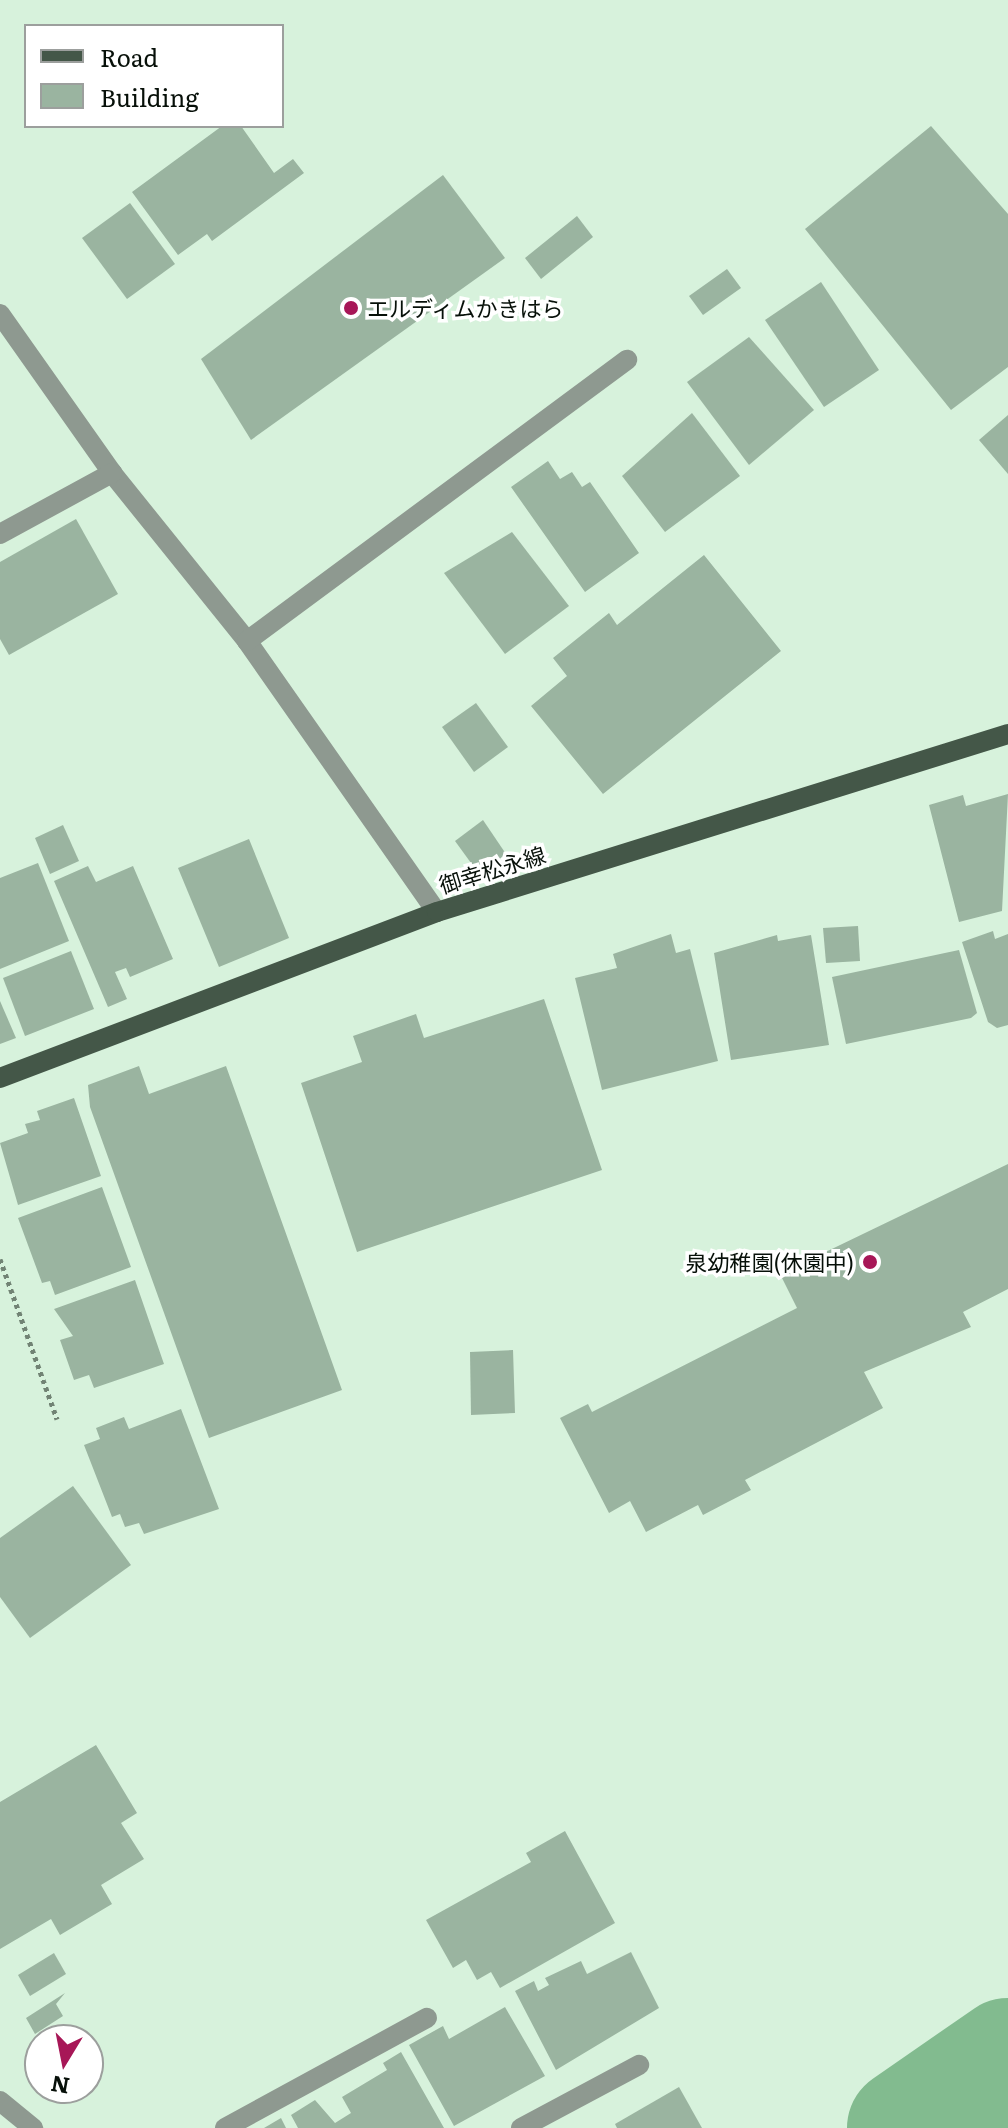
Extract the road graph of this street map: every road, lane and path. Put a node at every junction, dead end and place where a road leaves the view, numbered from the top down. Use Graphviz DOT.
graph roads {
  1 [pos="0,314"];
  2 [pos="627,360"];
  3 [pos="112,473"];
  4 [pos="0,534"];
  5 [pos="247,641"];
  6 [pos="1008,734"];
  7 [pos="437,912"];
  8 [pos="0,1078"];
  9 [pos="0,1259"];
  10 [pos="57,1419"];
  11 [pos="427,2018"];
  12 [pos="639,2065"];
  13 [pos="0,2101"];
  14 [pos="33,2128"];
  15 [pos="225,2128"];
  16 [pos="521,2128"];
  1 -- 3 [label="street"];
  2 -- 5 [label="street"];
  3 -- 4 [label="street"];
  3 -- 5 [label="street"];
  5 -- 7 [label="street"];
  6 -- 7 [label="main road, 御幸松永線"];
  7 -- 8 [label="main road, 御幸松永線"];
  9 -- 10 [label="path"];
  11 -- 15 [label="street"];
  12 -- 16 [label="street"];
  13 -- 14 [label="street"];
}
